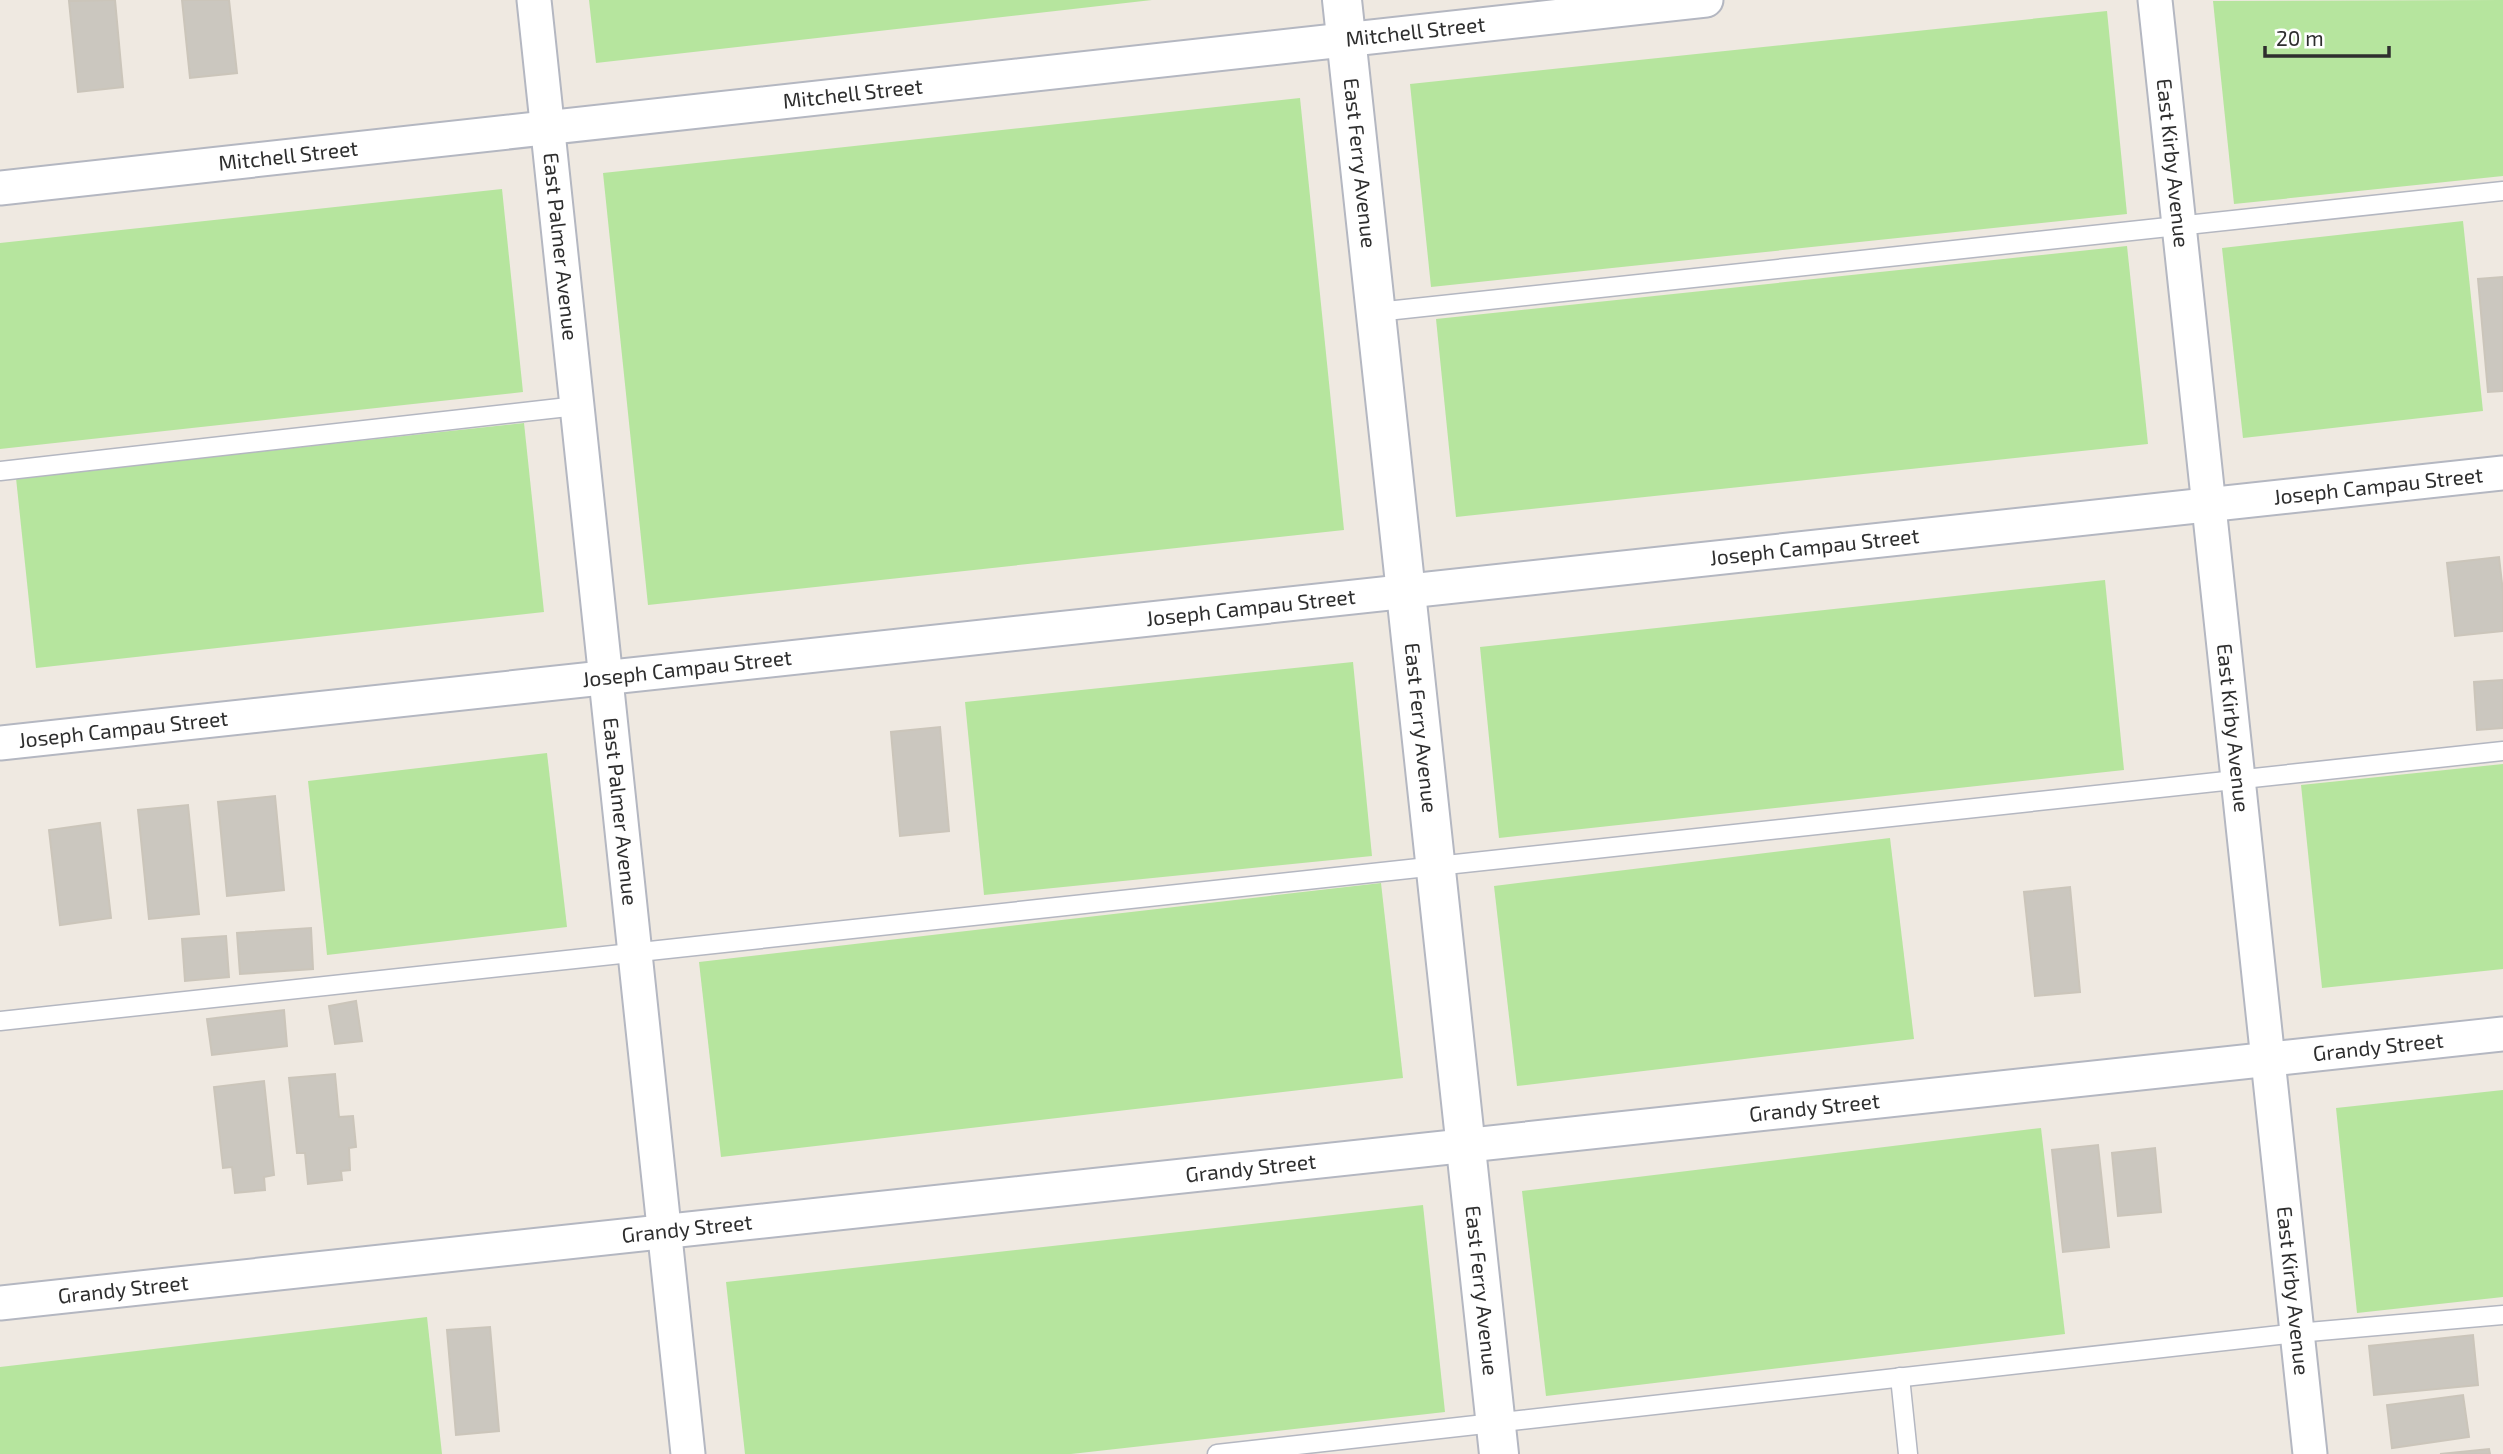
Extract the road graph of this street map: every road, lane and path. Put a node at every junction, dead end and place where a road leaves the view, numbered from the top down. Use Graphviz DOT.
graph roads {
  1 [pos="534,0"];
  2 [pos="1342,0"];
  3 [pos="1706,0"];
  4 [pos="2155,0"];
  5 [pos="1346,39"];
  6 [pos="547,129"];
  7 [pos="0,188"];
  8 [pos="2503,191"];
  9 [pos="2179,226"];
  10 [pos="1377,312"];
  11 [pos="577,406"];
  12 [pos="0,471"];
  13 [pos="2503,473"];
  14 [pos="2208,505"];
  15 [pos="1407,591"];
  16 [pos="605,677"];
  17 [pos="0,743"];
  18 [pos="2503,751"];
  19 [pos="2237,779"];
  20 [pos="1436,867"];
  21 [pos="634,953"];
  22 [pos="0,1021"];
  23 [pos="2503,1034"];
  24 [pos="2268,1059"];
  25 [pos="1466,1146"];
  26 [pos="664,1232"];
  27 [pos="0,1303"];
  28 [pos="2503,1315"];
  29 [pos="2297,1333"];
  30 [pos="1900,1377"];
  31 [pos="1497,1438"];
  32 [pos="688,1454"];
  33 [pos="1217,1454"];
  34 [pos="1908,1454"];
  35 [pos="2310,1454"];
  1 -- 6 [label="street, East Palmer Avenue"];
  2 -- 5 [label="street, East Ferry Avenue"];
  3 -- 5 [label="street, Mitchell Street"];
  4 -- 9 [label="street, East Kirby Avenue"];
  5 -- 6 [label="street, Mitchell Street"];
  5 -- 10 [label="street, East Ferry Avenue"];
  6 -- 7 [label="street, Mitchell Street"];
  6 -- 11 [label="street, East Palmer Avenue"];
  8 -- 9 [label="lane"];
  9 -- 10 [label="lane"];
  9 -- 14 [label="street, East Kirby Avenue"];
  10 -- 15 [label="street, East Ferry Avenue"];
  11 -- 12 [label="lane"];
  11 -- 16 [label="street, East Palmer Avenue"];
  13 -- 14 [label="street, Joseph Campau Street"];
  14 -- 15 [label="street, Joseph Campau Street"];
  14 -- 19 [label="street, East Kirby Avenue"];
  15 -- 16 [label="street, Joseph Campau Street"];
  15 -- 20 [label="street, East Ferry Avenue"];
  16 -- 17 [label="street, Joseph Campau Street"];
  16 -- 21 [label="street, East Palmer Avenue"];
  18 -- 19 [label="lane"];
  19 -- 20 [label="lane"];
  19 -- 24 [label="street, East Kirby Avenue"];
  20 -- 21 [label="lane"];
  20 -- 25 [label="street, East Ferry Avenue"];
  21 -- 22 [label="lane"];
  21 -- 26 [label="street, East Palmer Avenue"];
  23 -- 24 [label="street, Grandy Street"];
  24 -- 25 [label="street, Grandy Street"];
  24 -- 29 [label="street, East Kirby Avenue"];
  25 -- 26 [label="street, Grandy Street"];
  25 -- 31 [label="street, East Ferry Avenue"];
  26 -- 27 [label="street, Grandy Street"];
  26 -- 32 [label="street, East Palmer Avenue"];
  28 -- 29 [label="lane"];
  29 -- 30 [label="lane"];
  29 -- 35 [label="street, East Kirby Avenue"];
  30 -- 31 [label="lane"];
  30 -- 34 [label="lane"];
  31 -- 33 [label="lane"];
}
